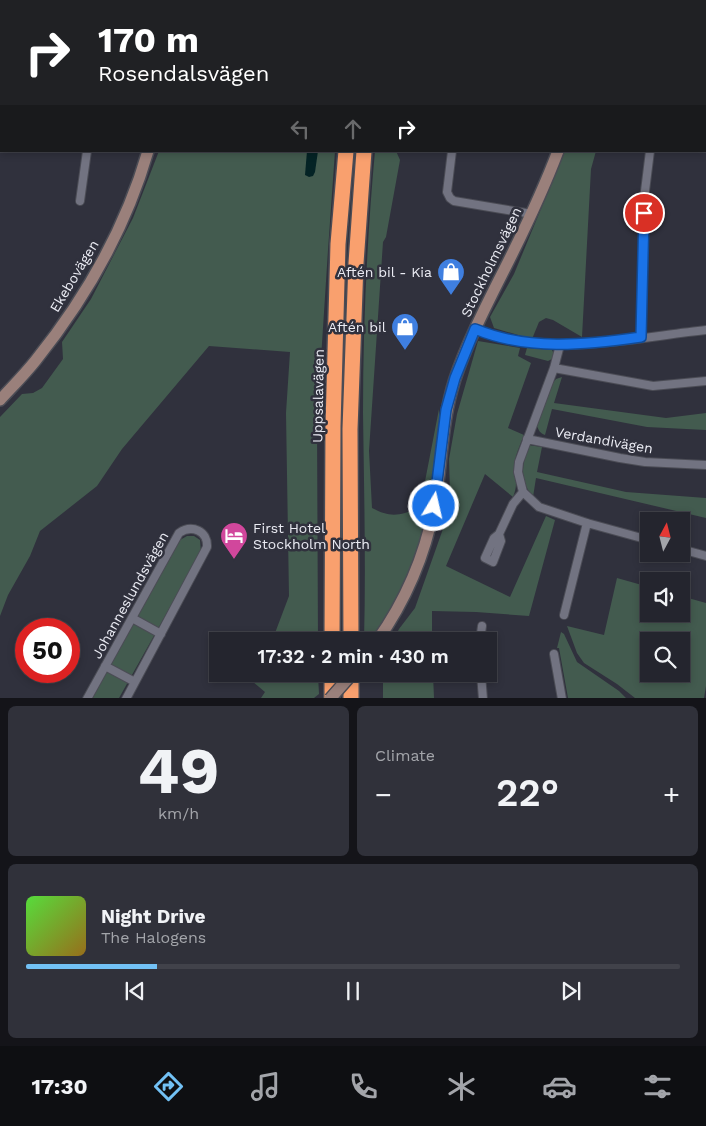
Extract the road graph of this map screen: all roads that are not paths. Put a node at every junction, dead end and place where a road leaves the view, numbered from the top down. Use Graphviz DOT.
graph roads {
  1 [pos="87,152"];
  2 [pos="148,152"];
  3 [pos="345,152"];
  4 [pos="364,152"];
  5 [pos="452,152"];
  6 [pos="558,152"];
  7 [pos="650,152"];
  8 [pos="80,201"];
  9 [pos="532,214"];
  10 [pos="475,329"];
  11 [pos="706,330"];
  12 [pos="641,337"];
  13 [pos="560,345"];
  14 [pos="554,368"];
  15 [pos="706,381"];
  16 [pos="0,400"];
  17 [pos="527,438"];
  18 [pos="706,465"];
  19 [pos="523,492"];
  20 [pos="587,523"];
  21 [pos="499,534"];
  22 [pos="640,538"];
  23 [pos="690,552"];
  24 [pos="706,556"];
  25 [pos="564,615"];
  26 [pos="132,618"];
  27 [pos="482,626"];
  28 [pos="332,632"];
  29 [pos="351,632"];
  30 [pos="384,632"];
  31 [pos="481,632"];
  32 [pos="161,634"];
  33 [pos="554,654"];
  34 [pos="105,666"];
  35 [pos="134,682"];
  36 [pos="332,682"];
  37 [pos="345,682"];
  38 [pos="351,682"];
  39 [pos="482,682"];
  40 [pos="87,698"];
  41 [pos="126,698"];
  42 [pos="332,698"];
  43 [pos="351,698"];
  44 [pos="483,698"];
  45 [pos="562,698"];
  1 -- 8 [label="street"];
  2 -- 16 [label="main road, Ekebovägen"];
  3 -- 28 [label="highway, Uppsalavägen"];
  4 -- 29 [label="highway"];
  5 -- 9 [label="street"];
  6 -- 9 [label="main road, Stockholmsvägen"];
  7 -- 12 [label="street"];
  9 -- 10 [label="main road, Stockholmsvägen"];
  10 -- 13 [label="street"];
  10 -- 30 [label="main road, Stockholmsvägen"];
  11 -- 12 [label="street"];
  12 -- 13 [label="street"];
  13 -- 14 [label="street"];
  14 -- 15 [label="street"];
  14 -- 17 [label="street"];
  17 -- 18 [label="street, Verdandivägen"];
  17 -- 19 [label="street"];
  19 -- 20 [label="street"];
  19 -- 21 [label="street"];
  20 -- 22 [label="street"];
  20 -- 25 [label="street"];
  23 -- 24 [label="street"];
  26 -- 32 [label="street"];
  26 -- 32 [label="street, Johanneslundsvägen"];
  26 -- 34 [label="street, Johanneslundsvägen"];
  27 -- 31 [label="street"];
  32 -- 35 [label="street, Johanneslundsvägen"];
  33 -- 45 [label="street"];
  34 -- 35 [label="street"];
  34 -- 40 [label="street, Johanneslundsvägen"];
  35 -- 41 [label="street, Johanneslundsvägen"];
  36 -- 42 [label="highway"];
  37 -- 42 [label="main road, bridge"];
  38 -- 43 [label="highway"];
  39 -- 44 [label="street"];
}
